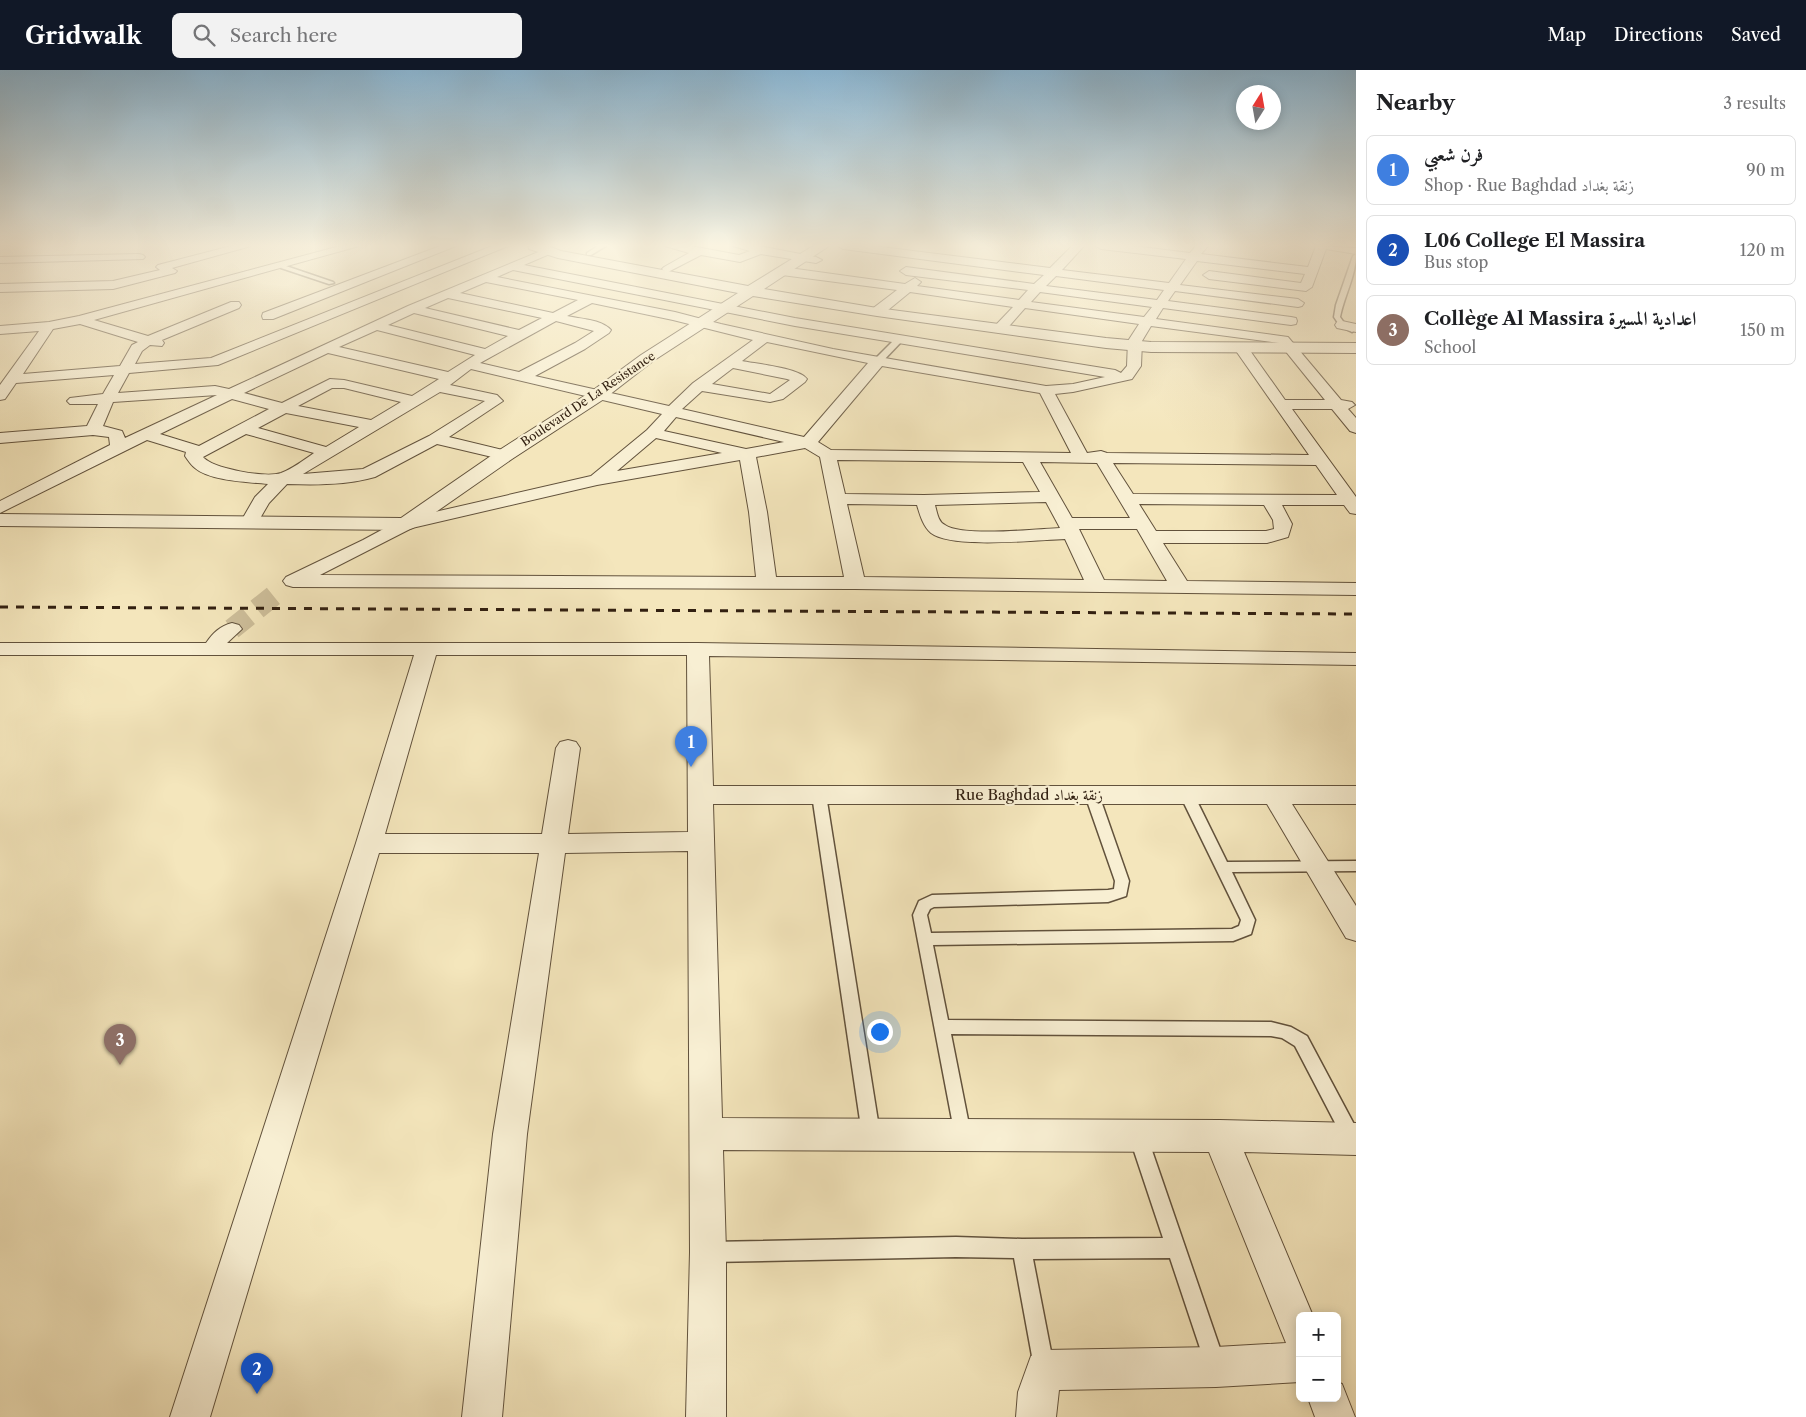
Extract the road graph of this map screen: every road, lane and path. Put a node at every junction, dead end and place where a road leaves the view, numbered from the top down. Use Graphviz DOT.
graph roads {
  1 [pos="121,309"];
  2 [pos="232,309"];
  3 [pos="257,309"];
  4 [pos="287,309"];
  5 [pos="346,309"];
  6 [pos="412,309"];
  7 [pos="514,309"];
  8 [pos="572,309"];
  9 [pos="635,309"];
  10 [pos="720,309"];
  11 [pos="726,309"];
  12 [pos="881,309"];
  13 [pos="1017,309"];
  14 [pos="1056,309"];
  15 [pos="1156,309"];
  16 [pos="1197,309"];
  17 [pos="1296,309"];
  18 [pos="1338,309"];
  19 [pos="268,316"];
  20 [pos="555,318"];
  21 [pos="80,320"];
  22 [pos="1291,321"];
  23 [pos="1148,322"];
  24 [pos="699,323"];
  25 [pos="49,326"];
  26 [pos="375,326"];
  27 [pos="1001,326"];
  28 [pos="298,328"];
  29 [pos="1352,329"];
  30 [pos="0,330"];
  31 [pos="522,335"];
  32 [pos="764,338"];
  33 [pos="148,340"];
  34 [pos="326,340"];
  35 [pos="899,340"];
  36 [pos="1135,344"];
  37 [pos="1286,344"];
  38 [pos="1241,348"];
  39 [pos="1356,348"];
  40 [pos="489,354"];
  41 [pos="26,360"];
  42 [pos="878,361"];
  43 [pos="9,362"];
  44 [pos="212,362"];
  45 [pos="729,363"];
  46 [pos="470,365"];
  47 [pos="231,367"];
  48 [pos="123,369"];
  49 [pos="249,372"];
  50 [pos="1115,376"];
  51 [pos="268,377"];
  52 [pos="520,377"];
  53 [pos="12,379"];
  54 [pos="444,382"];
  55 [pos="698,386"];
  56 [pos="1046,390"];
  57 [pos="229,395"];
  58 [pos="598,395"];
  59 [pos="0,396"];
  60 [pos="108,398"];
  61 [pos="75,401"];
  62 [pos="415,401"];
  63 [pos="1282,404"];
  64 [pos="1338,405"];
  65 [pos="1356,405"];
  66 [pos="285,408"];
  67 [pos="671,411"];
  68 [pos="374,425"];
  69 [pos="1356,428"];
  70 [pos="246,429"];
  71 [pos="93,430"];
  72 [pos="653,433"];
  73 [pos="148,435"];
  74 [pos="0,438"];
  75 [pos="435,439"];
  76 [pos="808,443"];
  77 [pos="119,447"];
  78 [pos="327,452"];
  79 [pos="748,454"];
  80 [pos="828,455"];
  81 [pos="193,456"];
  82 [pos="505,456"];
  83 [pos="1028,456"];
  84 [pos="1080,456"];
  85 [pos="1101,456"];
  86 [pos="1320,460"];
  87 [pos="281,480"];
  88 [pos="597,480"];
  89 [pos="1051,497"];
  90 [pos="838,499"];
  91 [pos="1127,499"];
  92 [pos="924,500"];
  93 [pos="1269,500"];
  94 [pos="1352,505"];
  95 [pos="0,508"];
  96 [pos="0,520"];
  97 [pos="249,523"];
  98 [pos="406,524"];
  99 [pos="1069,528"];
  100 [pos="1147,531"];
  101 [pos="767,583"];
  102 [pos="855,583"];
  103 [pos="1096,586"];
  104 [pos="1181,587"];
  105 [pos="1356,589"];
  106 [pos="232,629"];
  107 [pos="426,648"];
  108 [pos="698,649"];
  109 [pos="0,650"];
  110 [pos="212,650"];
  111 [pos="1356,659"];
  112 [pos="568,748"];
  113 [pos="701,795"];
  114 [pos="819,795"];
  115 [pos="1092,795"];
  116 [pos="1187,795"];
  117 [pos="1274,795"];
  118 [pos="1356,796"];
  119 [pos="700,841"];
  120 [pos="369,843"];
  121 [pos="554,844"];
  122 [pos="1317,865"];
  123 [pos="1356,866"];
  124 [pos="1222,867"];
  125 [pos="1356,930"];
  126 [pos="925,939"];
  127 [pos="942,1027"];
  128 [pos="705,1134"];
  129 [pos="871,1134"];
  130 [pos="962,1135"];
  131 [pos="1138,1136"];
  132 [pos="1220,1136"];
  133 [pos="1354,1139"];
  134 [pos="1176,1248"];
  135 [pos="1022,1249"];
  136 [pos="708,1252"];
  137 [pos="1296,1320"];
  138 [pos="1296,1362"];
  139 [pos="1216,1367"];
  140 [pos="1045,1370"];
  141 [pos="1329,1402"];
  142 [pos="190,1417"];
  143 [pos="482,1417"];
  144 [pos="706,1417"];
  145 [pos="1036,1417"];
  146 [pos="1335,1417"];
  1 -- 21 [label="street"];
  2 -- 33 [label="street"];
  3 -- 19 [label="street"];
  4 -- 19 [label="street"];
  5 -- 28 [label="street"];
  6 -- 26 [label="street"];
  6 -- 31 [label="street"];
  7 -- 20 [label="street"];
  8 -- 20 [label="street"];
  9 -- 24 [label="street"];
  10 -- 24 [label="street, Boulevard De La Resistance"];
  11 -- 35 [label="street"];
  12 -- 27 [label="street"];
  13 -- 27 [label="street"];
  14 -- 23 [label="street"];
  15 -- 23 [label="street"];
  16 -- 22 [label="street"];
  17 -- 22 [label="street"];
  18 -- 29 [label="lane"];
  19 -- 28 [label="street"];
  20 -- 31 [label="street"];
  20 -- 52 [label="street"];
  21 -- 25 [label="street"];
  21 -- 33 [label="street"];
  22 -- 37 [label="street"];
  23 -- 36 [label="street"];
  23 -- 37 [label="street"];
  24 -- 32 [label="street"];
  24 -- 58 [label="street, Boulevard De La Resistance"];
  25 -- 30 [label="street"];
  25 -- 41 [label="street"];
  26 -- 34 [label="street"];
  26 -- 40 [label="street"];
  27 -- 36 [label="street"];
  28 -- 34 [label="street"];
  28 -- 44 [label="street"];
  31 -- 40 [label="street"];
  32 -- 42 [label="street"];
  32 -- 45 [label="street"];
  33 -- 44 [label="street"];
  33 -- 48 [label="street"];
  34 -- 51 [label="street"];
  34 -- 54 [label="street"];
  35 -- 42 [label="lane"];
  35 -- 50 [label="street"];
  36 -- 38 [label="street"];
  36 -- 50 [label="street"];
  37 -- 38 [label="street"];
  37 -- 39 [label="street"];
  37 -- 64 [label="street"];
  38 -- 63 [label="street"];
  40 -- 46 [label="street"];
  41 -- 43 [label="street"];
  41 -- 53 [label="street"];
  42 -- 56 [label="street"];
  42 -- 76 [label="street"];
  44 -- 47 [label="street"];
  44 -- 48 [label="street"];
  45 -- 55 [label="street"];
  45 -- 55 [label="street"];
  46 -- 52 [label="street"];
  46 -- 54 [label="street"];
  48 -- 53 [label="street"];
  48 -- 60 [label="street"];
  49 -- 51 [label="street"];
  50 -- 56 [label="street"];
  51 -- 57 [label="street"];
  52 -- 58 [label="street"];
  53 -- 59 [label="street"];
  54 -- 62 [label="street"];
  54 -- 75 [label="street"];
  55 -- 67 [label="street"];
  56 -- 84 [label="street"];
  57 -- 60 [label="street"];
  57 -- 66 [label="street"];
  57 -- 73 [label="street"];
  58 -- 67 [label="street"];
  58 -- 82 [label="street, Boulevard De La Resistance"];
  60 -- 61 [label="street"];
  60 -- 71 [label="street"];
  62 -- 66 [label="street"];
  62 -- 68 [label="street"];
  63 -- 64 [label="street"];
  63 -- 86 [label="street"];
  64 -- 65 [label="street"];
  64 -- 69 [label="street"];
  66 -- 68 [label="street"];
  66 -- 70 [label="street"];
  67 -- 72 [label="street"];
  67 -- 76 [label="street"];
  68 -- 78 [label="street"];
  70 -- 78 [label="street"];
  70 -- 81 [label="street"];
  71 -- 74 [label="street"];
  71 -- 77 [label="street"];
  72 -- 79 [label="street"];
  72 -- 88 [label="street"];
  73 -- 77 [label="street"];
  73 -- 81 [label="street"];
  75 -- 82 [label="street"];
  75 -- 87 [label="street"];
  76 -- 79 [label="street"];
  76 -- 80 [label="street"];
  77 -- 95 [label="street"];
  78 -- 87 [label="street"];
  79 -- 88 [label="street"];
  79 -- 101 [label="street"];
  80 -- 83 [label="street"];
  80 -- 90 [label="street"];
  81 -- 87 [label="street"];
  82 -- 98 [label="street, Boulevard De La Resistance"];
  83 -- 84 [label="street"];
  83 -- 89 [label="street"];
  84 -- 85 [label="street"];
  85 -- 86 [label="street"];
  85 -- 91 [label="street"];
  86 -- 94 [label="street"];
  87 -- 97 [label="street"];
  88 -- 98 [label="street"];
  89 -- 92 [label="street"];
  89 -- 99 [label="street"];
  90 -- 92 [label="street"];
  90 -- 102 [label="street"];
  91 -- 93 [label="street"];
  91 -- 100 [label="street"];
  92 -- 99 [label="street"];
  93 -- 94 [label="street"];
  93 -- 100 [label="street"];
  96 -- 97 [label="street"];
  97 -- 98 [label="street"];
  98 -- 101 [label="street"];
  99 -- 100 [label="street"];
  99 -- 103 [label="street"];
  100 -- 104 [label="street"];
  101 -- 102 [label="street"];
  102 -- 103 [label="street"];
  103 -- 104 [label="street"];
  104 -- 105 [label="street"];
  106 -- 110 [label="street"];
  107 -- 108 [label="street"];
  107 -- 110 [label="street"];
  107 -- 120 [label="street"];
  108 -- 111 [label="street"];
  108 -- 113 [label="street"];
  109 -- 110 [label="street"];
  112 -- 121 [label="street"];
  113 -- 114 [label="street, Rue Baghdad زنقة بغداد"];
  113 -- 119 [label="street"];
  114 -- 115 [label="street, Rue Baghdad زنقة بغداد"];
  114 -- 129 [label="lane"];
  115 -- 116 [label="street, Rue Baghdad زنقة بغداد"];
  115 -- 126 [label="lane"];
  116 -- 117 [label="street, Rue Baghdad زنقة بغداد"];
  116 -- 124 [label="lane"];
  117 -- 118 [label="street, Rue Baghdad زنقة بغداد"];
  117 -- 122 [label="street"];
  119 -- 121 [label="street"];
  119 -- 128 [label="street"];
  120 -- 121 [label="street"];
  120 -- 142 [label="street"];
  121 -- 143 [label="street"];
  122 -- 123 [label="lane"];
  122 -- 124 [label="lane"];
  122 -- 125 [label="street"];
  124 -- 126 [label="lane"];
  126 -- 127 [label="lane"];
  127 -- 130 [label="lane"];
  127 -- 133 [label="lane"];
  128 -- 129 [label="street"];
  128 -- 136 [label="street"];
  129 -- 130 [label="street"];
  130 -- 131 [label="street"];
  131 -- 132 [label="street"];
  131 -- 134 [label="lane"];
  132 -- 133 [label="street"];
  132 -- 137 [label="street"];
  134 -- 135 [label="lane"];
  134 -- 139 [label="lane"];
  135 -- 136 [label="lane"];
  135 -- 140 [label="lane"];
  136 -- 144 [label="street"];
  138 -- 139 [label="street"];
  139 -- 140 [label="street"];
  140 -- 145 [label="street"];
  141 -- 146 [label="street"];
}
